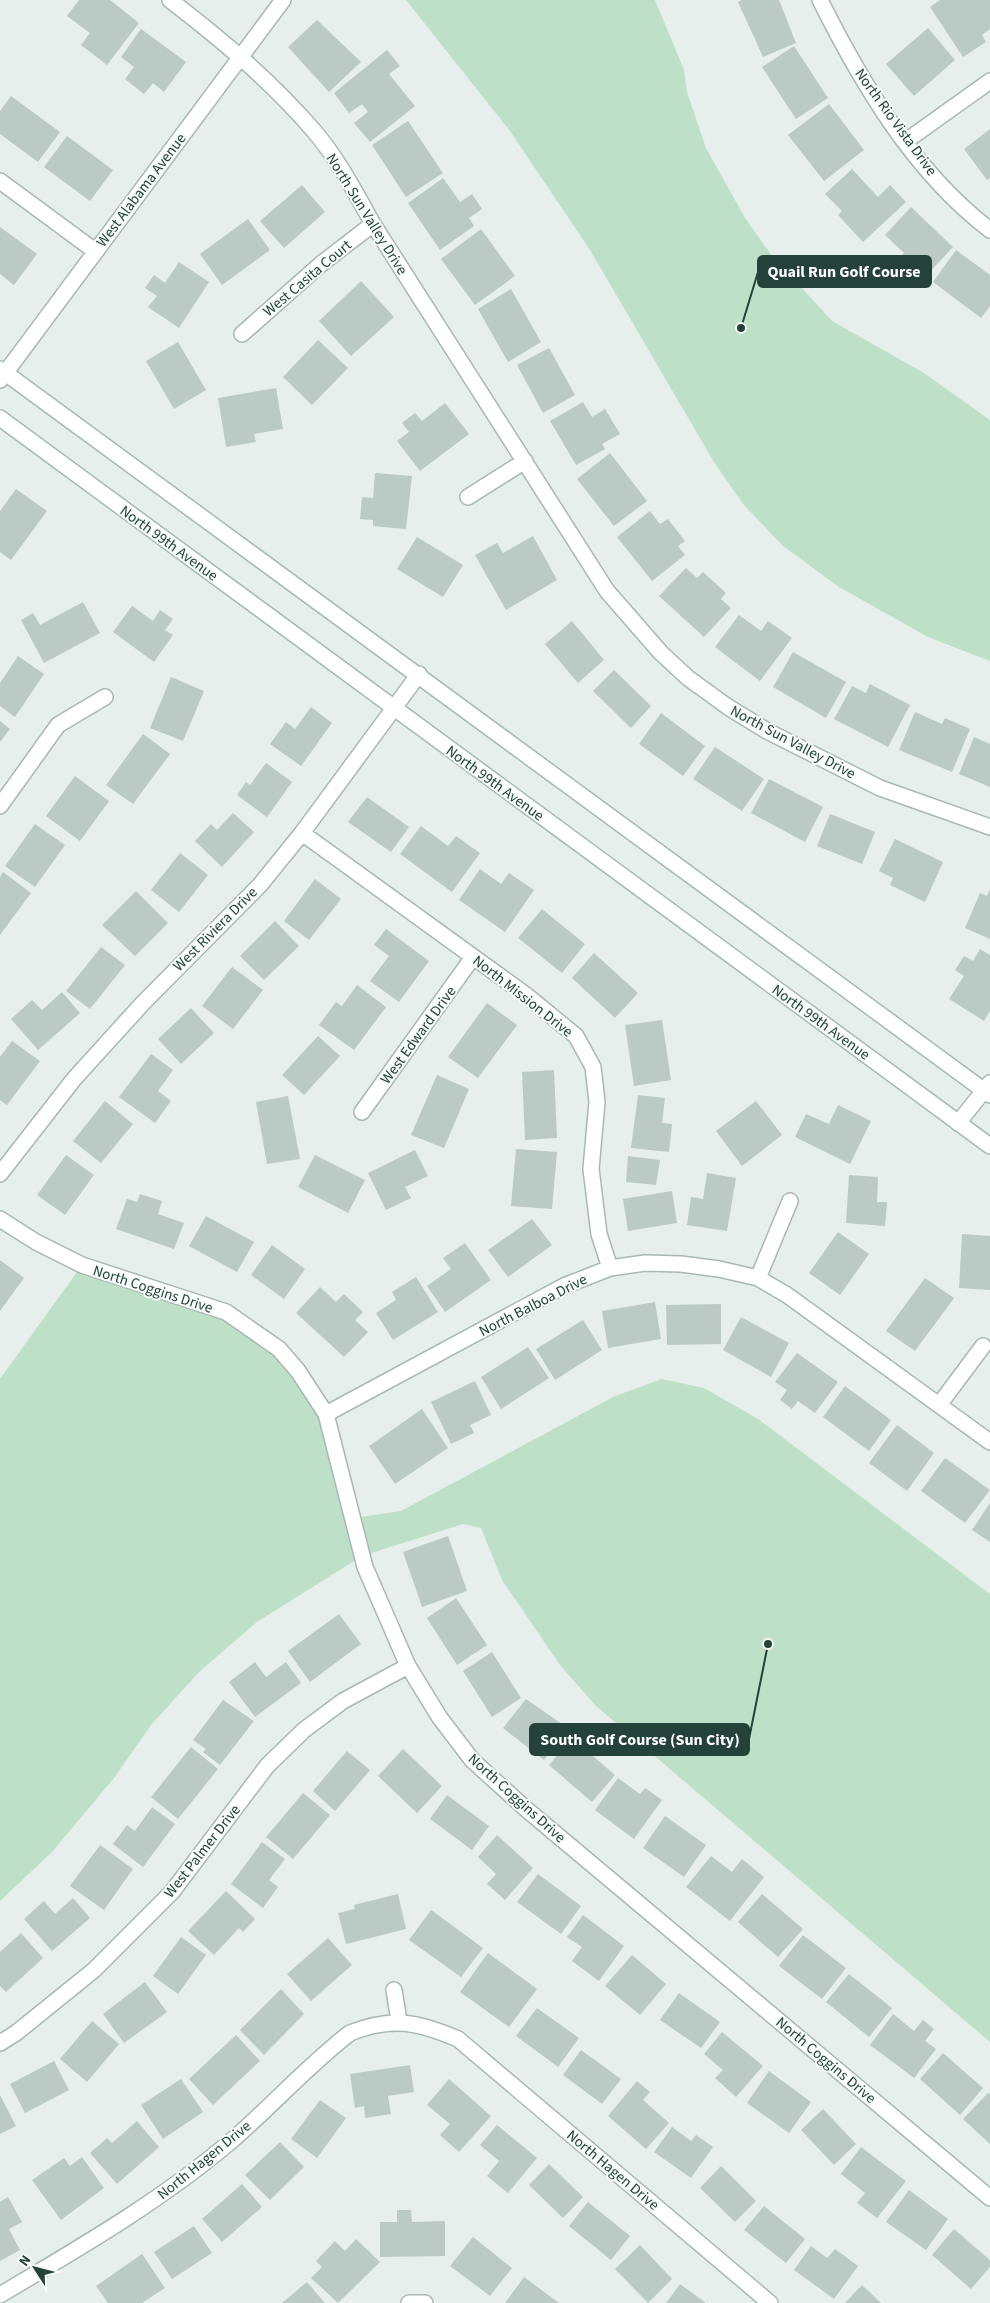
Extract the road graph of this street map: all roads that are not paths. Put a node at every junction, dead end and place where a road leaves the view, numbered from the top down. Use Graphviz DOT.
graph roads {
  1 [pos="170,0"];
  2 [pos="283,0"];
  3 [pos="820,0"];
  4 [pos="240,55"];
  5 [pos="990,81"];
  6 [pos="906,141"];
  7 [pos="0,181"];
  8 [pos="373,224"];
  9 [pos="990,230"];
  10 [pos="95,251"];
  11 [pos="242,334"];
  12 [pos="2,374"];
  13 [pos="0,418"];
  14 [pos="525,462"];
  15 [pos="468,497"];
  16 [pos="419,674"];
  17 [pos="104,697"];
  18 [pos="394,709"];
  19 [pos="0,806"];
  20 [pos="990,827"];
  21 [pos="302,833"];
  22 [pos="474,957"];
  23 [pos="988,1089"];
  24 [pos="362,1112"];
  25 [pos="958,1123"];
  26 [pos="990,1146"];
  27 [pos="0,1174"];
  28 [pos="790,1201"];
  29 [pos="0,1219"];
  30 [pos="610,1268"];
  31 [pos="758,1278"];
  32 [pos="983,1346"];
  33 [pos="939,1405"];
  34 [pos="326,1414"];
  35 [pos="990,1442"];
  36 [pos="408,1666"];
  37 [pos="394,1990"];
  38 [pos="399,2021"];
  39 [pos="0,2043"];
  40 [pos="990,2198"];
  41 [pos="0,2295"];
  42 [pos="409,2303"];
  43 [pos="426,2303"];
  44 [pos="770,2303"];
  1 -- 4 [label="street, North Sun Valley Drive"];
  2 -- 4 [label="street, West Alabama Avenue"];
  3 -- 6 [label="street, North Rio Vista Drive"];
  4 -- 8 [label="street, North Sun Valley Drive"];
  4 -- 10 [label="street, West Alabama Avenue"];
  5 -- 6 [label="street"];
  6 -- 9 [label="street, North Rio Vista Drive"];
  7 -- 10 [label="street"];
  8 -- 11 [label="street, West Casita Court"];
  8 -- 14 [label="street, North Sun Valley Drive"];
  10 -- 12 [label="street, West Alabama Avenue"];
  12 -- 16 [label="street"];
  13 -- 18 [label="street, North 99th Avenue"];
  14 -- 15 [label="street"];
  14 -- 20 [label="street, North Sun Valley Drive"];
  16 -- 18 [label="street, West Riviera Drive"];
  16 -- 23 [label="street"];
  17 -- 19 [label="street"];
  18 -- 21 [label="street, West Riviera Drive"];
  18 -- 25 [label="street, North 99th Avenue"];
  21 -- 22 [label="street, North Mission Drive"];
  21 -- 27 [label="street, West Riviera Drive"];
  22 -- 24 [label="street, West Edward Drive"];
  22 -- 30 [label="street, North Mission Drive"];
  23 -- 25 [label="street"];
  25 -- 26 [label="street, North 99th Avenue"];
  28 -- 31 [label="street"];
  29 -- 34 [label="street, North Coggins Drive"];
  30 -- 31 [label="street, North Balboa Drive"];
  30 -- 34 [label="street, North Balboa Drive"];
  31 -- 33 [label="street, North Balboa Drive"];
  32 -- 33 [label="street"];
  33 -- 35 [label="street, North Balboa Drive"];
  34 -- 36 [label="street, North Coggins Drive"];
  36 -- 39 [label="street, West Palmer Drive"];
  36 -- 40 [label="street, North Coggins Drive"];
  37 -- 38 [label="street"];
  38 -- 41 [label="street, North Hagen Drive"];
  38 -- 44 [label="street, North Hagen Drive"];
  42 -- 43 [label="street"];
}
